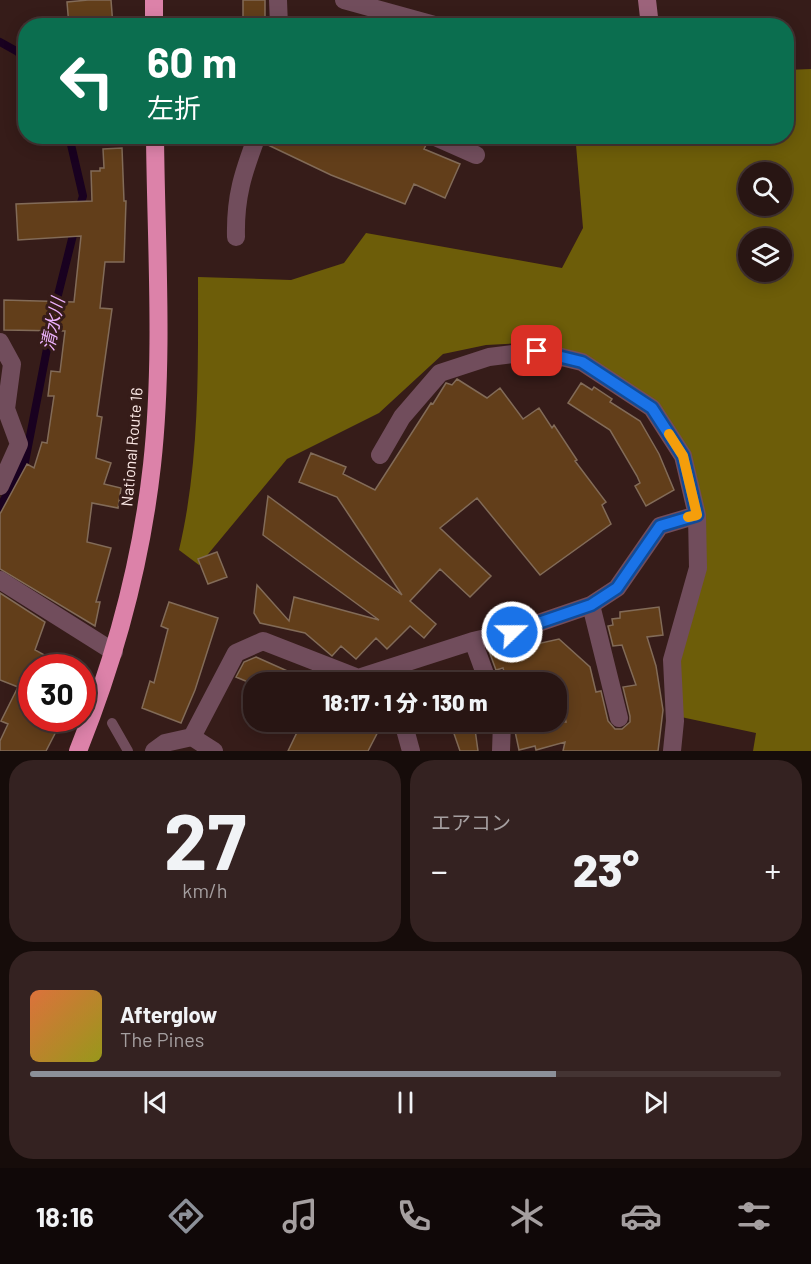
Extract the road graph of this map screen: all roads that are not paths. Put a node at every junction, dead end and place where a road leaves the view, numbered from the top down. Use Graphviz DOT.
graph roads {
  1 [pos="154,0"];
  2 [pos="278,0"];
  3 [pos="344,0"];
  4 [pos="647,0"];
  5 [pos="391,6"];
  6 [pos="154,18"];
  7 [pos="279,18"];
  8 [pos="419,18"];
  9 [pos="649,18"];
  10 [pos="155,144"];
  11 [pos="253,144"];
  12 [pos="451,144"];
  13 [pos="476,155"];
  14 [pos="236,237"];
  15 [pos="0,342"];
  16 [pos="380,455"];
  17 [pos="0,486"];
  18 [pos="697,515"];
  19 [pos="0,580"];
  20 [pos="591,605"];
  21 [pos="473,641"];
  22 [pos="114,652"];
  23 [pos="341,672"];
  24 [pos="384,672"];
  25 [pos="484,672"];
  26 [pos="619,718"];
  27 [pos="112,723"];
  28 [pos="406,732"];
  29 [pos="502,732"];
  30 [pos="192,736"];
  31 [pos="78,751"];
  32 [pos="128,751"];
  33 [pos="154,751"];
  34 [pos="214,751"];
  35 [pos="411,751"];
  36 [pos="501,751"];
  37 [pos="672,751"];
  1 -- 6 [label="highway"];
  2 -- 7 [label="street"];
  3 -- 5 [label="street"];
  4 -- 9 [label="street"];
  5 -- 8 [label="street"];
  10 -- 22 [label="highway, National Route 16"];
  11 -- 14 [label="street"];
  12 -- 13 [label="street"];
  15 -- 17 [label="street"];
  16 -- 18 [label="street"];
  18 -- 20 [label="street"];
  18 -- 37 [label="street"];
  19 -- 22 [label="street"];
  20 -- 21 [label="street"];
  20 -- 26 [label="street"];
  21 -- 24 [label="street"];
  21 -- 25 [label="street"];
  22 -- 31 [label="highway, National Route 16"];
  23 -- 30 [label="street"];
  27 -- 32 [label="lane"];
  28 -- 35 [label="street"];
  29 -- 36 [label="street"];
  30 -- 33 [label="street"];
  30 -- 34 [label="street"];
}
